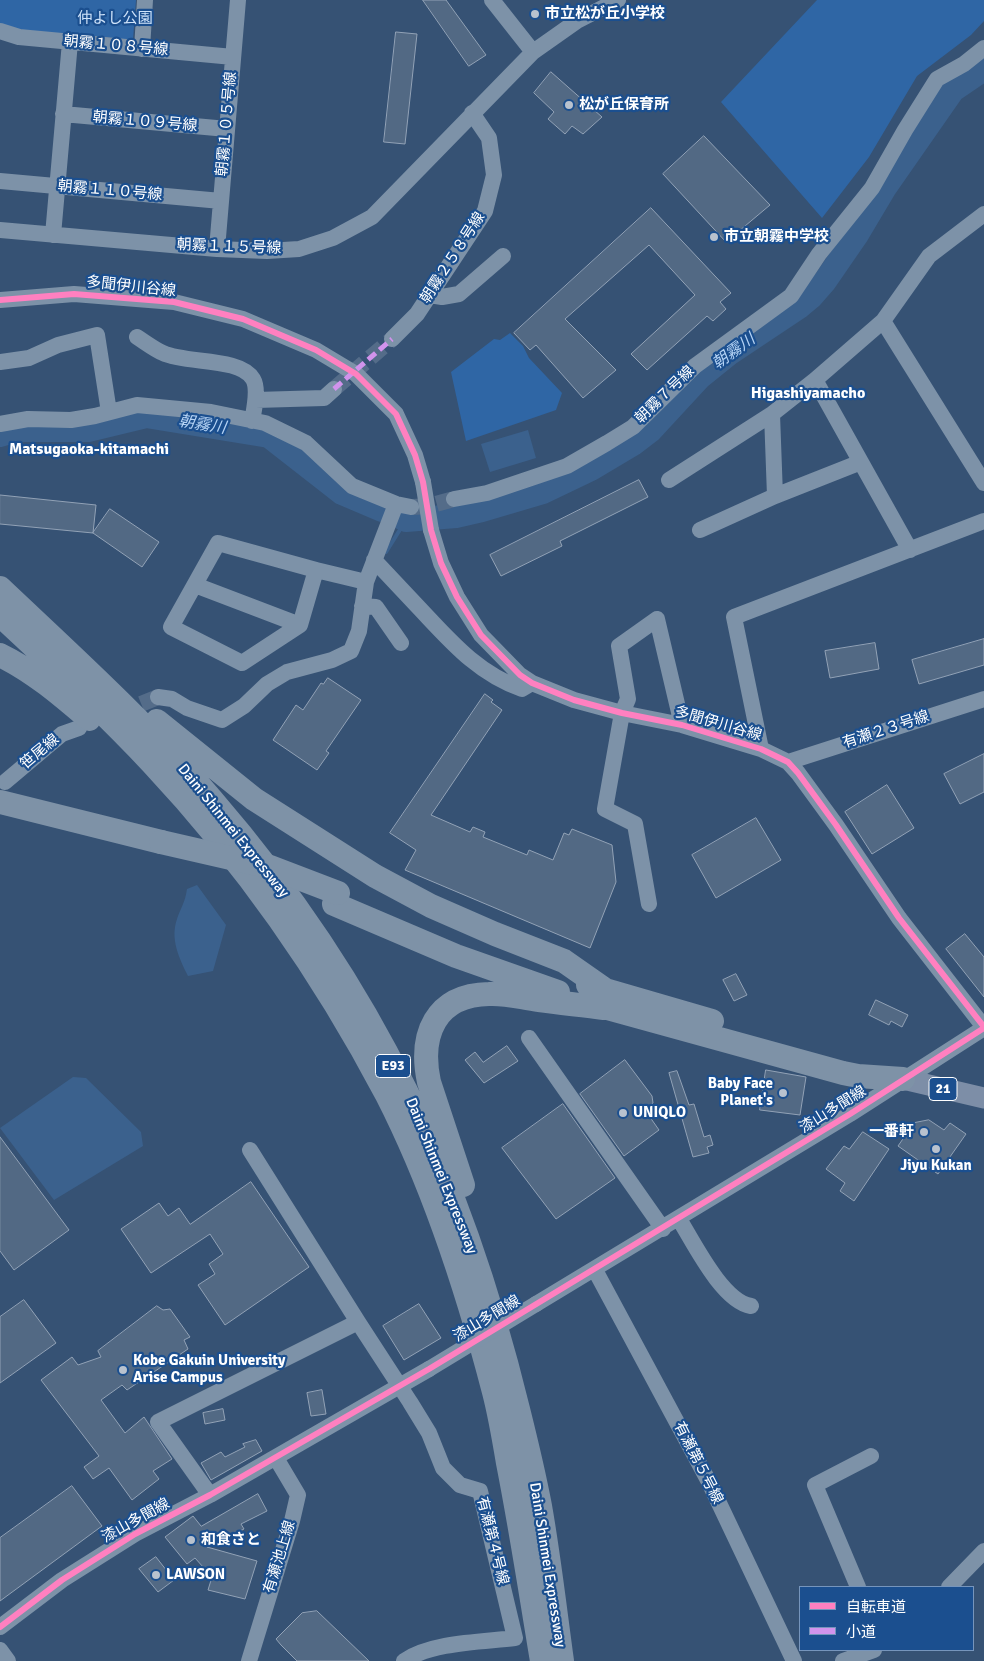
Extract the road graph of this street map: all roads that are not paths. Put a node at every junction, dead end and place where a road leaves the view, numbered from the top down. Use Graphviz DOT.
graph roads {
  1 [pos="145,0"];
  2 [pos="238,0"];
  3 [pos="492,0"];
  4 [pos="618,0"];
  5 [pos="0,31"];
  6 [pos="70,42"];
  7 [pos="142,48"];
  8 [pos="984,48"];
  9 [pos="533,52"];
  10 [pos="233,57"];
  11 [pos="472,113"];
  12 [pos="63,114"];
  13 [pos="227,129"];
  14 [pos="0,181"];
  15 [pos="57,186"];
  16 [pos="221,201"];
  17 [pos="984,214"];
  18 [pos="0,230"];
  19 [pos="53,235"];
  20 [pos="217,248"];
  21 [pos="503,256"];
  22 [pos="430,295"];
  23 [pos="0,300"];
  24 [pos="883,321"];
  25 [pos="137,337"];
  26 [pos="392,339"];
  27 [pos="0,362"];
  28 [pos="816,380"];
  29 [pos="334,388"];
  30 [pos="256,400"];
  31 [pos="109,412"];
  32 [pos="772,414"];
  33 [pos="252,421"];
  34 [pos="0,424"];
  35 [pos="861,462"];
  36 [pos="669,480"];
  37 [pos="984,484"];
  38 [pos="775,496"];
  39 [pos="454,499"];
  40 [pos="984,521"];
  41 [pos="700,530"];
  42 [pos="910,550"];
  43 [pos="374,560"];
  44 [pos="316,570"];
  45 [pos="366,582"];
  46 [pos="0,584"];
  47 [pos="195,585"];
  48 [pos="0,588"];
  49 [pos="362,606"];
  50 [pos="0,615"];
  51 [pos="300,625"];
  52 [pos="401,644"];
  53 [pos="0,655"];
  54 [pos="532,683"];
  55 [pos="158,697"];
  56 [pos="984,699"];
  57 [pos="622,713"];
  58 [pos="682,725"];
  59 [pos="79,728"];
  60 [pos="761,749"];
  61 [pos="788,762"];
  62 [pos="2,792"];
  63 [pos="0,814"];
  64 [pos="220,842"];
  65 [pos="160,848"];
  66 [pos="649,904"];
  67 [pos="604,999"];
  68 [pos="984,1027"];
  69 [pos="529,1038"];
  70 [pos="903,1079"];
  71 [pos="984,1098"];
  72 [pos="250,1150"];
  73 [pos="679,1219"];
  74 [pos="664,1228"];
  75 [pos="595,1270"];
  76 [pos="750,1306"];
  77 [pos="358,1322"];
  78 [pos="400,1385"];
  79 [pos="871,1456"];
  80 [pos="276,1458"];
  81 [pos="210,1495"];
  82 [pos="540,1506"];
  83 [pos="984,1551"];
  84 [pos="858,1586"];
  85 [pos="950,1586"];
  86 [pos="0,1627"];
  87 [pos="0,1650"];
  88 [pos="871,1651"];
  89 [pos="8,1661"];
  90 [pos="249,1661"];
  91 [pos="404,1661"];
  92 [pos="542,1661"];
  93 [pos="562,1661"];
  94 [pos="794,1661"];
  95 [pos="843,1661"];
  1 -- 7 [label="street"];
  2 -- 10 [label="street, 朝霧１０５号線"];
  3 -- 9 [label="street"];
  4 -- 9 [label="street, 朝霧１１５号線"];
  5 -- 6 [label="street, 朝霧１０８号線"];
  6 -- 7 [label="street, 朝霧１０８号線"];
  6 -- 12 [label="street"];
  7 -- 10 [label="street, 朝霧１０８号線"];
  8 -- 39 [label="street, 朝霧７号線"];
  9 -- 11 [label="street, 朝霧１１５号線"];
  10 -- 13 [label="street, 朝霧１０５号線"];
  11 -- 20 [label="street, 朝霧１１５号線"];
  11 -- 22 [label="street, 朝霧２５８号線"];
  12 -- 13 [label="street, 朝霧１０９号線"];
  12 -- 15 [label="street"];
  13 -- 16 [label="street, 朝霧１０５号線"];
  14 -- 15 [label="street, 朝霧１１０号線"];
  15 -- 16 [label="street, 朝霧１１０号線"];
  15 -- 19 [label="street"];
  16 -- 20 [label="street, 朝霧１０５号線"];
  17 -- 24 [label="street"];
  18 -- 19 [label="street, 朝霧１１５号線"];
  19 -- 20 [label="street, 朝霧１１５号線"];
  21 -- 22 [label="street"];
  22 -- 26 [label="street, 朝霧２５８号線"];
  23 -- 54 [label="street, 多聞伊川谷線, bridge"];
  24 -- 28 [label="street"];
  24 -- 37 [label="street"];
  25 -- 30 [label="street"];
  27 -- 31 [label="street"];
  28 -- 32 [label="street"];
  28 -- 35 [label="street"];
  29 -- 30 [label="street"];
  30 -- 33 [label="street"];
  31 -- 33 [label="street"];
  31 -- 34 [label="street"];
  32 -- 36 [label="street"];
  32 -- 38 [label="street"];
  33 -- 43 [label="street"];
  35 -- 38 [label="street"];
  35 -- 42 [label="street"];
  38 -- 41 [label="street"];
  40 -- 42 [label="street"];
  42 -- 60 [label="street"];
  43 -- 45 [label="street"];
  43 -- 54 [label="street"];
  44 -- 45 [label="street"];
  44 -- 47 [label="street"];
  44 -- 51 [label="street"];
  45 -- 49 [label="street"];
  46 -- 67 [label="highway"];
  47 -- 51 [label="street"];
  47 -- 51 [label="street"];
  48 -- 82 [label="highway, Daini Shinmei Expressway / E93"];
  49 -- 52 [label="street"];
  49 -- 55 [label="street"];
  50 -- 64 [label="highway, Daini Shinmei Expressway / E93"];
  53 -- 64 [label="highway"];
  54 -- 57 [label="street, 多聞伊川谷線"];
  56 -- 61 [label="street, 有瀬２３号線"];
  57 -- 58 [label="street, 多聞伊川谷線"];
  57 -- 58 [label="street"];
  57 -- 66 [label="street"];
  58 -- 60 [label="street, 多聞伊川谷線"];
  59 -- 62 [label="street, 笹尾線"];
  60 -- 61 [label="street, 多聞伊川谷線"];
  61 -- 68 [label="street, 多聞伊川谷線"];
  62 -- 65 [label="highway"];
  63 -- 65 [label="highway"];
  64 -- 92 [label="highway, Daini Shinmei Expressway / E93"];
  65 -- 67 [label="highway"];
  67 -- 70 [label="highway"];
  67 -- 82 [label="highway"];
  68 -- 70 [label="street, 漆山多聞線"];
  69 -- 74 [label="street"];
  70 -- 71 [label="main road, 21"];
  70 -- 73 [label="street, 漆山多聞線"];
  72 -- 77 [label="street"];
  73 -- 74 [label="street, 漆山多聞線"];
  73 -- 76 [label="street"];
  74 -- 75 [label="street, 漆山多聞線"];
  75 -- 78 [label="street, 漆山多聞線, bridge"];
  75 -- 94 [label="street, 有瀬第５号線"];
  77 -- 78 [label="street"];
  77 -- 81 [label="street"];
  78 -- 80 [label="street, 漆山多聞線"];
  78 -- 91 [label="street, 有瀬第４号線"];
  79 -- 84 [label="street"];
  80 -- 81 [label="street, 漆山多聞線"];
  80 -- 90 [label="street, 有瀬池上線"];
  81 -- 86 [label="street, 漆山多聞線"];
  82 -- 93 [label="highway, Daini Shinmei Expressway / E93"];
  83 -- 85 [label="street"];
  87 -- 89 [label="street"];
  88 -- 95 [label="street"];
}
